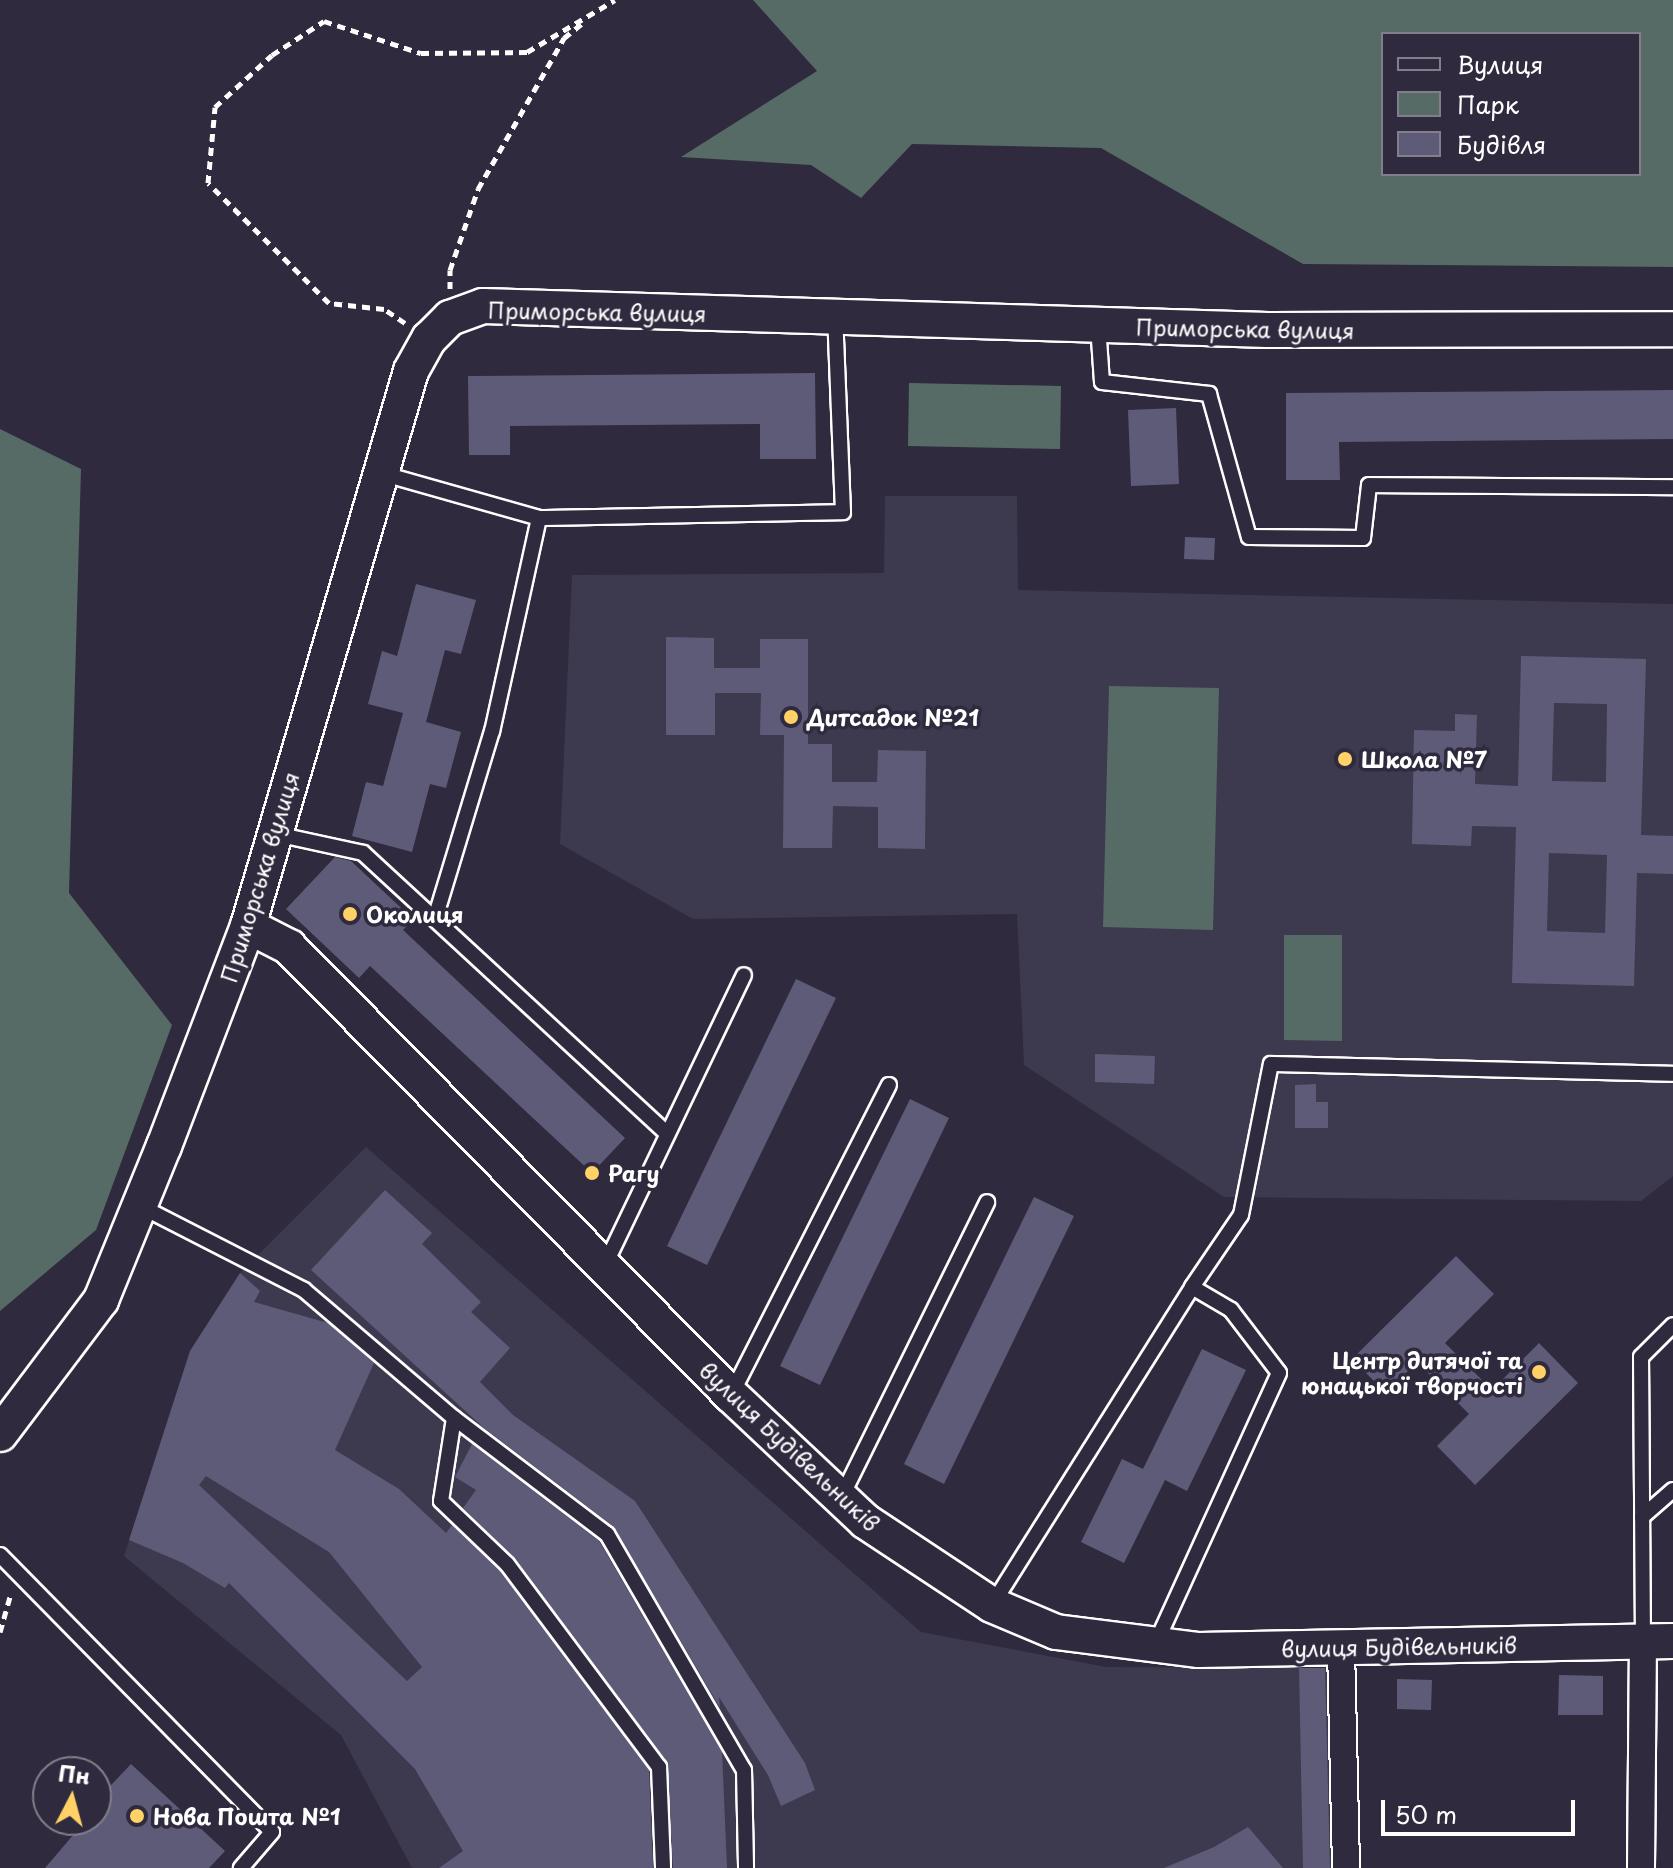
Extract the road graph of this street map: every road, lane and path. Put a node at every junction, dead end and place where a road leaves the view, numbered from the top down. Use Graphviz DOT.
graph roads {
  1 [pos="606,0"];
  2 [pos="615,0"];
  3 [pos="598,10"];
  4 [pos="835,317"];
  5 [pos="1098,325"];
  6 [pos="439,329"];
  7 [pos="1673,329"];
  8 [pos="379,473"];
  9 [pos="1673,487"];
  10 [pos="539,518"];
  11 [pos="273,833"];
  12 [pos="436,915"];
  13 [pos="248,926"];
  14 [pos="744,975"];
  15 [pos="1673,1074"];
  16 [pos="889,1085"];
  17 [pos="667,1134"];
  18 [pos="987,1202"];
  19 [pos="139,1205"];
  20 [pos="606,1263"];
  21 [pos="1192,1287"];
  22 [pos="1673,1325"];
  23 [pos="731,1395"];
  24 [pos="454,1418"];
  25 [pos="0,1434"];
  26 [pos="1673,1490"];
  27 [pos="841,1498"];
  28 [pos="1642,1517"];
  29 [pos="0,1555"];
  30 [pos="15,1572"];
  31 [pos="992,1605"];
  32 [pos="0,1632"];
  33 [pos="1658,1641"];
  34 [pos="1154,1647"];
  35 [pos="1341,1647"];
  36 [pos="241,1868"];
  37 [pos="663,1868"];
  38 [pos="746,1868"];
  39 [pos="1346,1868"];
  40 [pos="1641,1868"];
  1 -- 3 [label="path"];
  2 -- 3 [label="path"];
  3 -- 6 [label="path"];
  3 -- 6 [label="path"];
  4 -- 5 [label="street, Приморська вулиця"];
  4 -- 6 [label="street, Приморська вулиця"];
  4 -- 10 [label="lane"];
  5 -- 7 [label="street, Приморська вулиця"];
  5 -- 9 [label="lane"];
  6 -- 8 [label="street, Приморська вулиця"];
  8 -- 10 [label="lane"];
  8 -- 11 [label="street, Приморська вулиця"];
  10 -- 12 [label="lane"];
  11 -- 12 [label="lane"];
  11 -- 13 [label="street, Приморська вулиця"];
  12 -- 17 [label="lane"];
  13 -- 19 [label="street, Приморська вулиця"];
  13 -- 20 [label="street, вулиця Будівельників"];
  14 -- 17 [label="lane"];
  15 -- 21 [label="lane"];
  16 -- 23 [label="lane"];
  17 -- 20 [label="lane"];
  18 -- 27 [label="lane"];
  19 -- 24 [label="lane"];
  19 -- 25 [label="street, Приморська вулиця"];
  20 -- 23 [label="street, вулиця Будівельників"];
  21 -- 31 [label="lane"];
  21 -- 34 [label="lane"];
  22 -- 28 [label="lane"];
  23 -- 27 [label="street, вулиця Будівельників"];
  24 -- 37 [label="lane"];
  24 -- 38 [label="lane"];
  26 -- 28 [label="lane"];
  27 -- 31 [label="street, вулиця Будівельників"];
  28 -- 33 [label="lane"];
  29 -- 30 [label="lane"];
  30 -- 32 [label="path"];
  30 -- 36 [label="lane"];
  31 -- 34 [label="street, вулиця Будівельників"];
  33 -- 35 [label="street, вулиця Будівельників"];
  33 -- 40 [label="street"];
  34 -- 35 [label="street, вулиця Будівельників"];
  35 -- 39 [label="street"];
}
